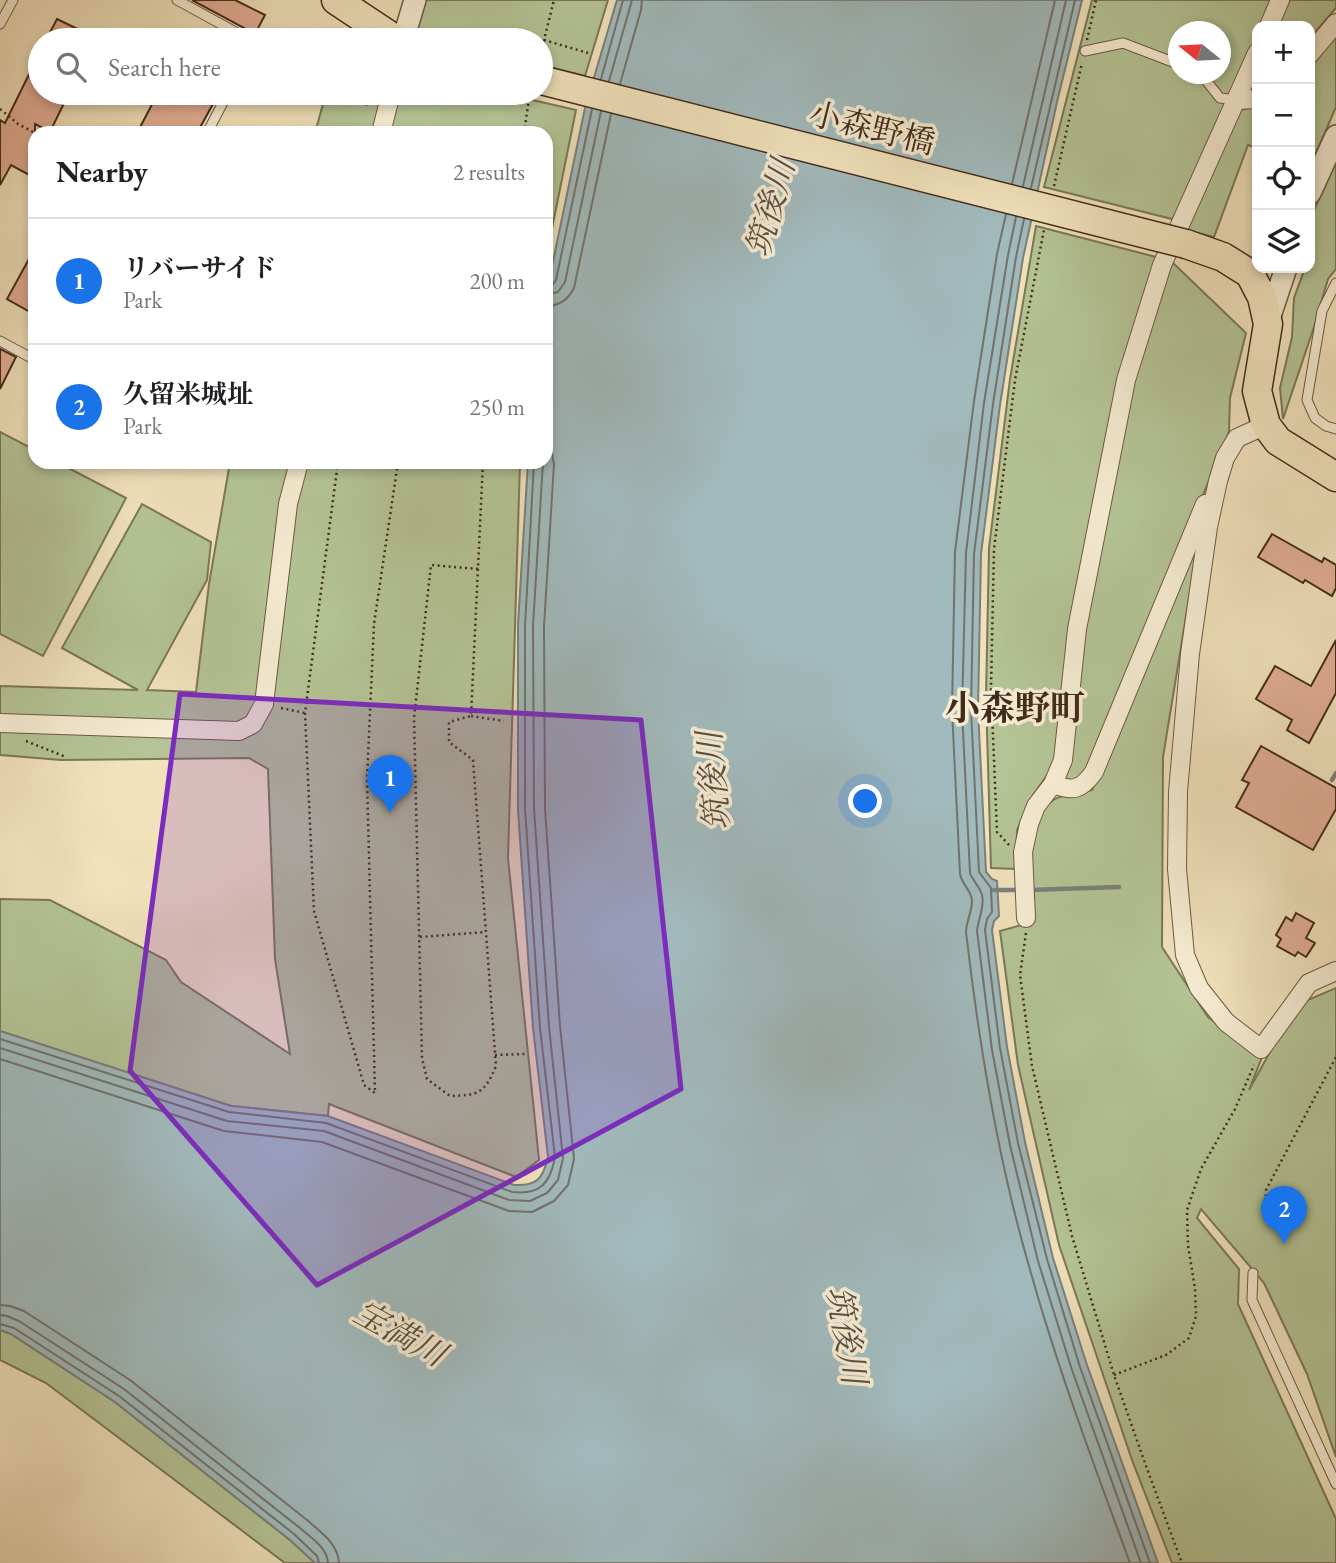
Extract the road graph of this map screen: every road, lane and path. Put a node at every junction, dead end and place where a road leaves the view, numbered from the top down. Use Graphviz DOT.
graph roads {
  1 [pos="13,0"];
  2 [pos="177,0"];
  3 [pos="336,0"];
  4 [pos="415,0"];
  5 [pos="554,0"];
  6 [pos="1096,0"];
  7 [pos="1280,0"];
  8 [pos="1271,21"];
  9 [pos="1336,23"];
  10 [pos="0,24"];
  11 [pos="228,28"];
  12 [pos="378,28"];
  13 [pos="407,28"];
  14 [pos="547,28"];
  15 [pos="553,43"];
  16 [pos="1315,48"];
  17 [pos="1085,51"];
  18 [pos="588,53"];
  19 [pos="1168,60"];
  20 [pos="1252,64"];
  21 [pos="1209,84"];
  22 [pos="553,96"];
  23 [pos="1252,99"];
  24 [pos="1237,100"];
  25 [pos="222,105"];
  26 [pos="388,105"];
  27 [pos="531,105"];
  28 [pos="0,109"];
  29 [pos="211,126"];
  30 [pos="383,126"];
  31 [pos="526,126"];
  32 [pos="28,129"];
  33 [pos="1336,136"];
  34 [pos="1315,182"];
  35 [pos="1051,197"];
  36 [pos="1045,224"];
  37 [pos="1284,273"];
  38 [pos="1336,283"];
  39 [pos="1268,324"];
  40 [pos="0,341"];
  41 [pos="28,356"];
  42 [pos="1266,425"];
  43 [pos="1336,429"];
  44 [pos="297,469"];
  45 [pos="337,469"];
  46 [pos="397,469"];
  47 [pos="482,469"];
  48 [pos="1336,477"];
  49 [pos="1218,481"];
  50 [pos="478,569"];
  51 [pos="264,704"];
  52 [pos="305,713"];
  53 [pos="471,716"];
  54 [pos="504,721"];
  55 [pos="0,723"];
  56 [pos="22,740"];
  57 [pos="66,757"];
  58 [pos="1053,784"];
  59 [pos="1023,852"];
  60 [pos="1026,918"];
  61 [pos="486,932"];
  62 [pos="419,937"];
  63 [pos="1336,971"];
  64 [pos="1261,1049"];
  65 [pos="524,1054"];
  66 [pos="495,1055"];
  67 [pos="1336,1057"];
  68 [pos="1286,1226"];
  69 [pos="1253,1273"];
  70 [pos="1114,1375"];
  71 [pos="1336,1483"];
  72 [pos="1182,1563"];
  1 -- 10 [label="lane"];
  2 -- 11 [label="lane"];
  3 -- 12 [label="main road"];
  4 -- 13 [label="street"];
  5 -- 14 [label="path"];
  6 -- 17 [label="path"];
  7 -- 8 [label="street"];
  9 -- 16 [label="street"];
  15 -- 18 [label="path"];
  17 -- 19 [label="lane"];
  17 -- 35 [label="path"];
  20 -- 24 [label="street"];
  21 -- 24 [label="lane"];
  22 -- 39 [label="main road, 小森野橋, bridge"];
  23 -- 24 [label="street"];
  24 -- 58 [label="street"];
  25 -- 29 [label="lane"];
  26 -- 30 [label="street"];
  27 -- 31 [label="path"];
  28 -- 32 [label="path"];
  33 -- 34 [label="street"];
  36 -- 59 [label="path"];
  37 -- 39 [label="street"];
  38 -- 43 [label="lane"];
  39 -- 42 [label="main road"];
  40 -- 41 [label="lane"];
  42 -- 48 [label="main road"];
  42 -- 49 [label="street"];
  44 -- 51 [label="street"];
  45 -- 52 [label="path"];
  46 -- 52 [label="path"];
  47 -- 50 [label="path"];
  49 -- 58 [label="street"];
  49 -- 64 [label="street"];
  50 -- 53 [label="path"];
  50 -- 62 [label="path"];
  51 -- 52 [label="path"];
  51 -- 55 [label="street"];
  53 -- 54 [label="path"];
  53 -- 61 [label="path"];
  56 -- 57 [label="path"];
  58 -- 59 [label="street"];
  59 -- 60 [label="street"];
  60 -- 70 [label="path"];
  61 -- 62 [label="path"];
  61 -- 66 [label="path"];
  62 -- 66 [label="path"];
  63 -- 64 [label="street"];
  64 -- 70 [label="path"];
  65 -- 66 [label="path"];
  67 -- 68 [label="path"];
  69 -- 71 [label="lane"];
  70 -- 72 [label="path"];
}
